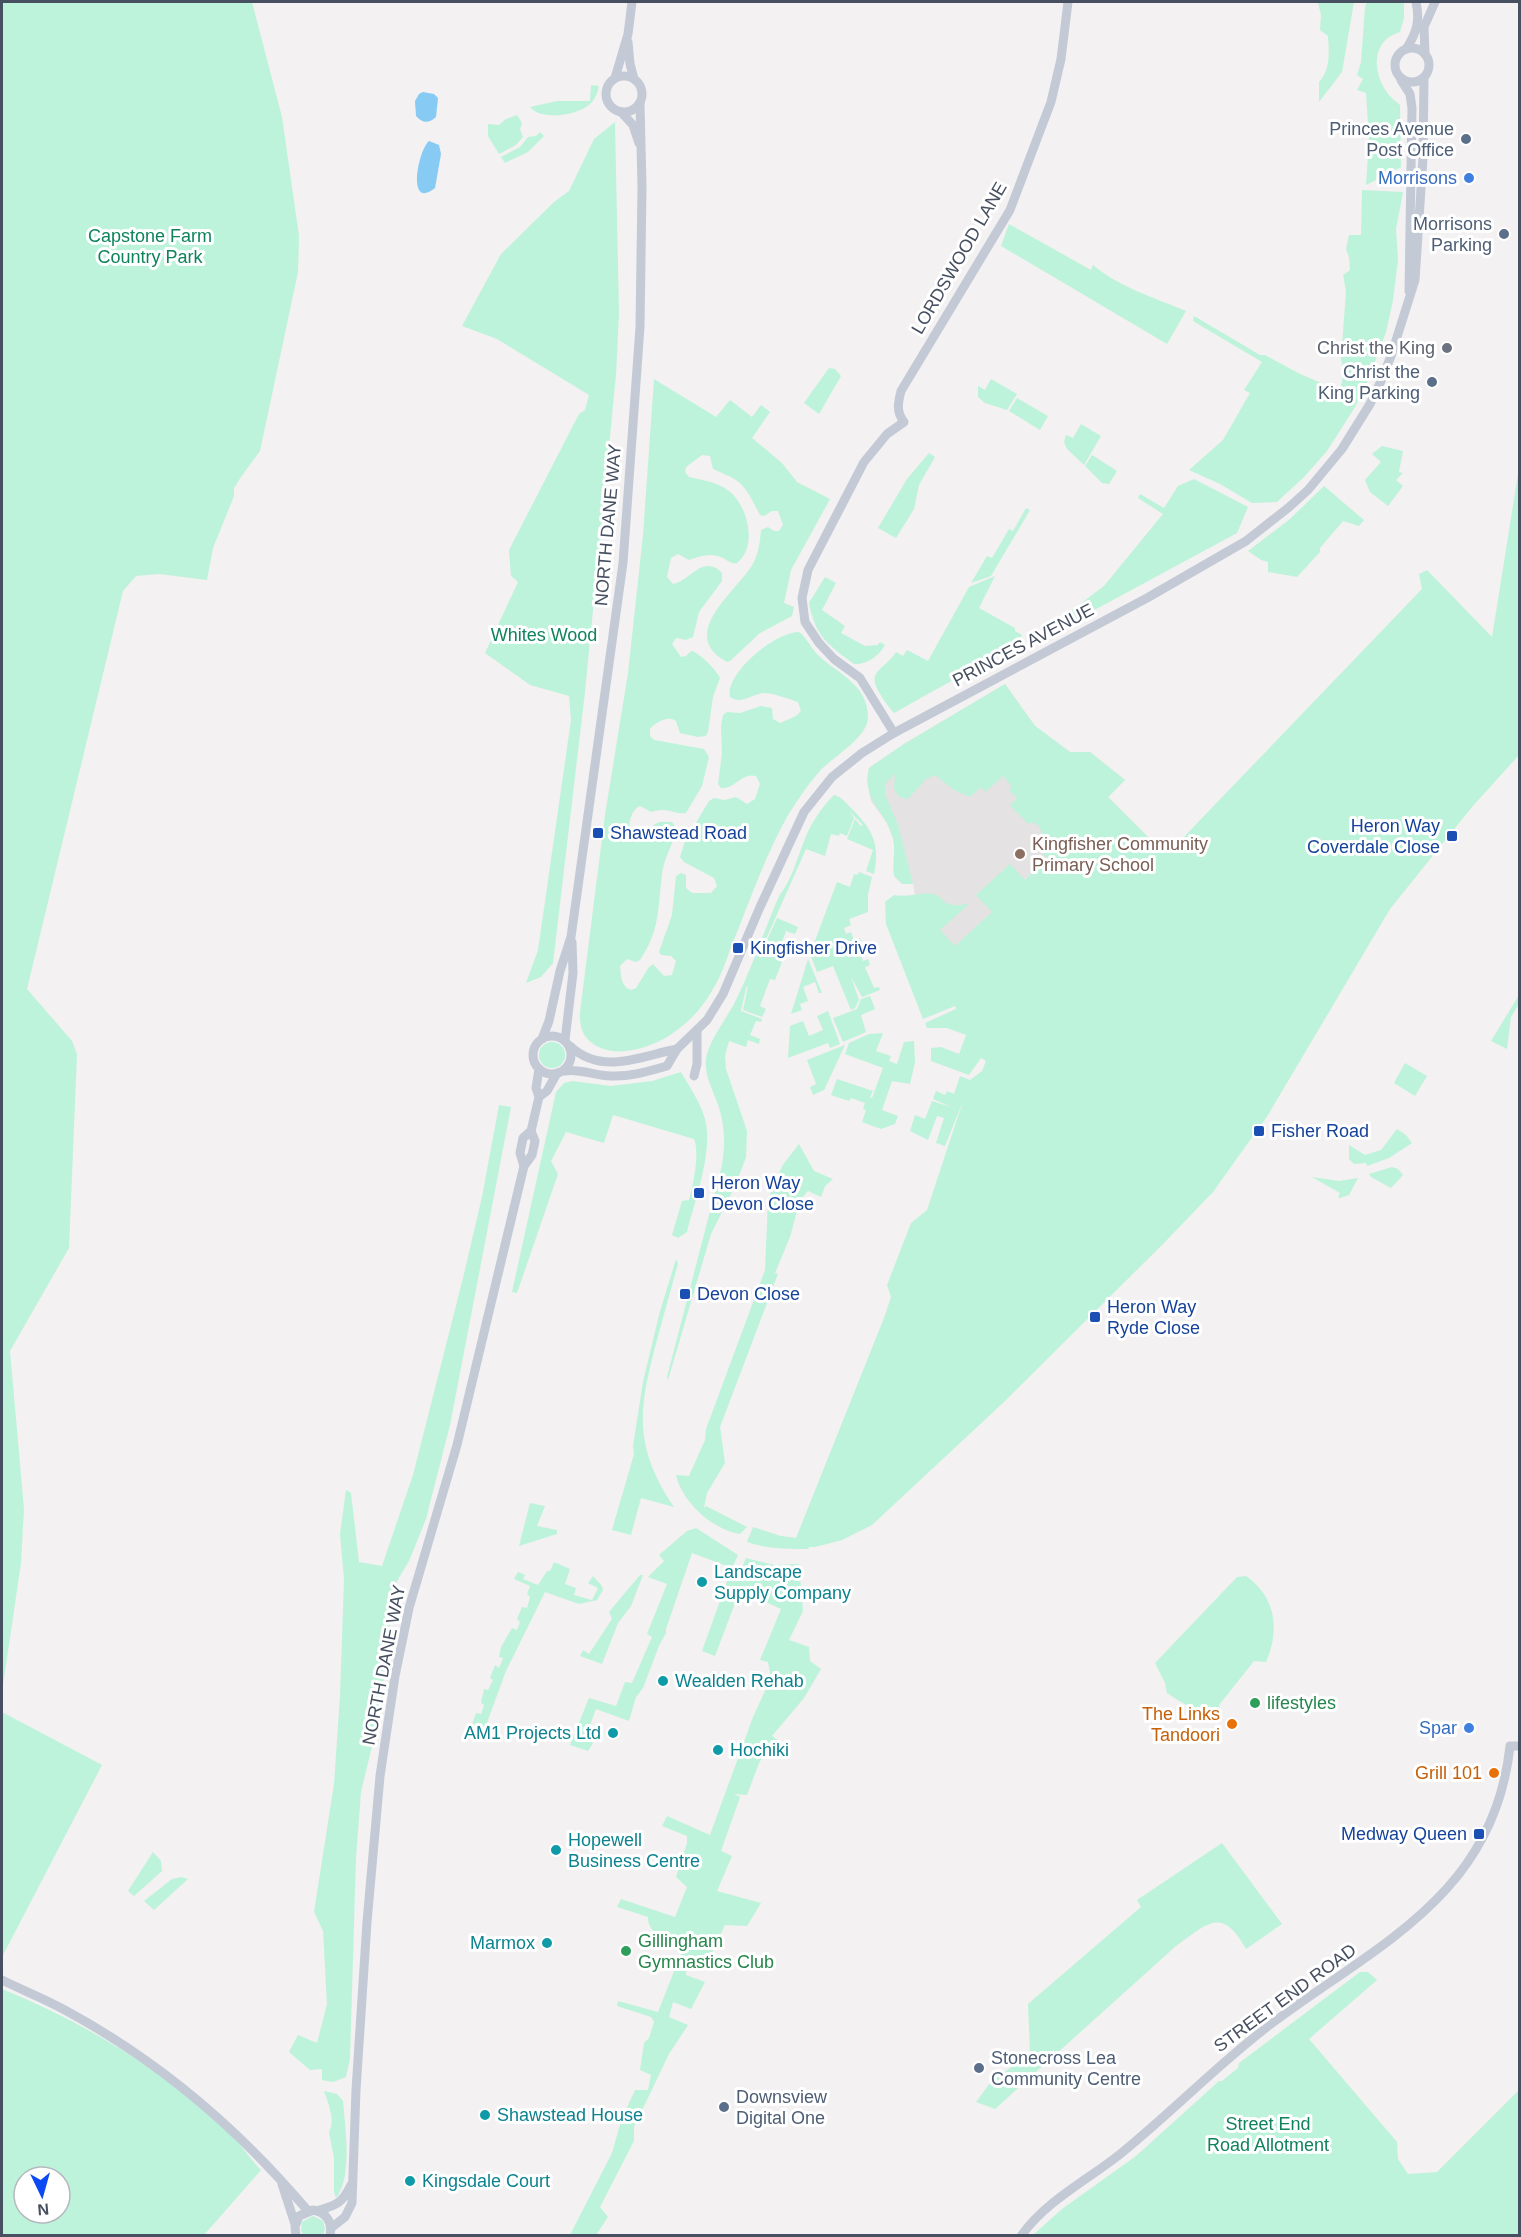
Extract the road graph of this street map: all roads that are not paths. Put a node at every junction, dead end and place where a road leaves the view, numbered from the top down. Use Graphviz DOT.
graph roads {
  1 [pos="632,2"];
  2 [pos="1068,2"];
  3 [pos="1416,2"];
  4 [pos="1436,2"];
  5 [pos="628,34"];
  6 [pos="1406,49"];
  7 [pos="1425,54"];
  8 [pos="615,78"];
  9 [pos="1424,78"];
  10 [pos="634,79"];
  11 [pos="1401,80"];
  12 [pos="640,104"];
  13 [pos="621,112"];
  14 [pos="641,148"];
  15 [pos="1409,296"];
  16 [pos="894,733"];
  17 [pos="571,937"];
  18 [pos="697,1032"];
  19 [pos="542,1039"];
  20 [pos="567,1043"];
  21 [pos="677,1049"];
  22 [pos="539,1069"];
  23 [pos="560,1072"];
  24 [pos="694,1076"];
  25 [pos="539,1097"];
  26 [pos="1515,1746"];
  27 [pos="2,1980"];
  28 [pos="278,2176"];
  29 [pos="351,2183"];
  30 [pos="313,2211"];
  31 [pos="295,2224"];
  32 [pos="330,2232"];
  33 [pos="296,2235"];
  34 [pos="1021,2235"];
  1 -- 5 [label="street, NORTH DANE WAY"];
  2 -- 16 [label="street, LORDSWOOD LANE"];
  3 -- 6 [label="street, PRINCES AVENUE"];
  4 -- 7 [label="street, PRINCES AVENUE"];
  5 -- 8 [label="street, NORTH DANE WAY"];
  5 -- 10 [label="street, NORTH DANE WAY"];
  6 -- 7 [label="street"];
  6 -- 11 [label="street, PRINCES AVENUE"];
  7 -- 9 [label="street, PRINCES AVENUE"];
  8 -- 10 [label="street"];
  8 -- 13 [label="street, NORTH DANE WAY"];
  9 -- 11 [label="street"];
  9 -- 15 [label="street, PRINCES AVENUE"];
  10 -- 12 [label="street, NORTH DANE WAY"];
  11 -- 15 [label="street, PRINCES AVENUE"];
  12 -- 13 [label="street"];
  12 -- 14 [label="street, NORTH DANE WAY"];
  13 -- 14 [label="street, NORTH DANE WAY"];
  14 -- 17 [label="street, NORTH DANE WAY"];
  15 -- 16 [label="street, PRINCES AVENUE"];
  16 -- 18 [label="street, PRINCES AVENUE"];
  17 -- 19 [label="street, NORTH DANE WAY"];
  17 -- 20 [label="street, NORTH DANE WAY"];
  18 -- 21 [label="street, PRINCES AVENUE"];
  18 -- 24 [label="street"];
  19 -- 20 [label="street"];
  19 -- 22 [label="street"];
  20 -- 21 [label="street, PRINCES AVENUE"];
  20 -- 23 [label="street"];
  21 -- 23 [label="street, PRINCES AVENUE"];
  22 -- 23 [label="street"];
  22 -- 25 [label="street, NORTH DANE WAY"];
  23 -- 25 [label="street, NORTH DANE WAY"];
  25 -- 29 [label="street, NORTH DANE WAY"];
  26 -- 34 [label="street, STREET END ROAD"];
  27 -- 28 [label="street"];
  28 -- 30 [label="street"];
  28 -- 31 [label="street"];
  29 -- 30 [label="street"];
  29 -- 32 [label="street, NORTH DANE WAY"];
  30 -- 31 [label="street"];
  30 -- 32 [label="street"];
  31 -- 33 [label="street"];
}
